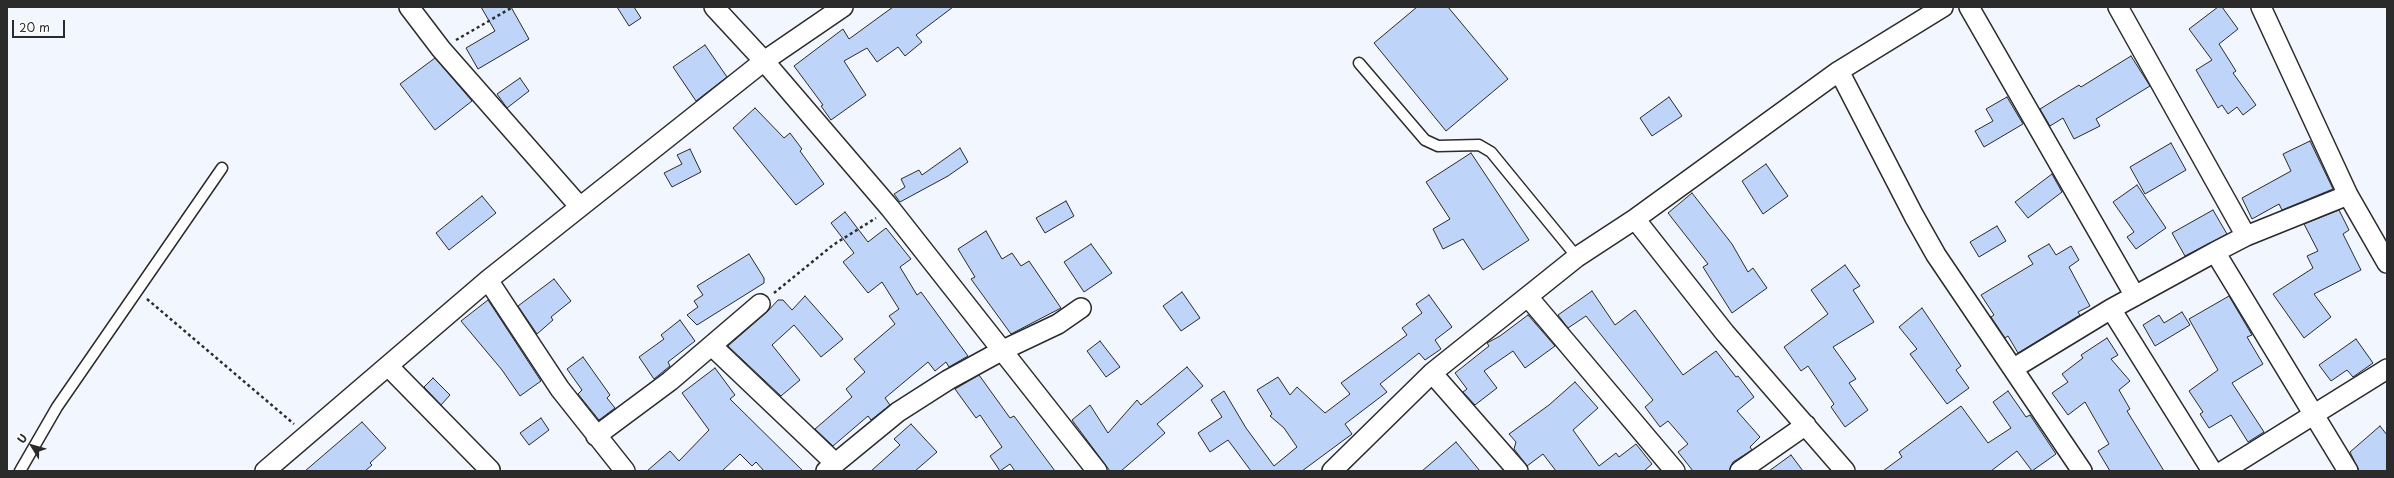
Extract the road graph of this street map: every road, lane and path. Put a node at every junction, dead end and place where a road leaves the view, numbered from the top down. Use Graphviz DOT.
graph roads {
  1 [pos="409,7"];
  2 [pos="513,7"];
  3 [pos="714,7"];
  4 [pos="843,7"];
  5 [pos="1943,7"];
  6 [pos="1969,7"];
  7 [pos="2118,7"];
  8 [pos="2261,7"];
  9 [pos="441,49"];
  10 [pos="764,61"];
  11 [pos="1359,63"];
  12 [pos="1839,71"];
  13 [pos="222,168"];
  14 [pos="2348,195"];
  15 [pos="580,207"];
  16 [pos="890,208"];
  17 [pos="1635,219"];
  18 [pos="2246,236"];
  19 [pos="2215,252"];
  20 [pos="1577,257"];
  21 [pos="2387,264"];
  22 [pos="488,280"];
  23 [pos="137,291"];
  24 [pos="2134,296"];
  25 [pos="1528,297"];
  26 [pos="760,304"];
  27 [pos="1081,308"];
  28 [pos="2111,309"];
  29 [pos="712,346"];
  30 [pos="1001,351"];
  31 [pos="388,367"];
  32 [pos="2014,368"];
  33 [pos="2387,369"];
  34 [pos="1432,373"];
  35 [pos="2313,415"];
  36 [pos="1806,425"];
  37 [pos="306,434"];
  38 [pos="596,436"];
  39 [pos="830,467"];
  40 [pos="490,470"];
  41 [pos="20,471"];
  42 [pos="265,471"];
  43 [pos="625,471"];
  44 [pos="1097,471"];
  45 [pos="1332,471"];
  46 [pos="1518,471"];
  47 [pos="1675,471"];
  48 [pos="1740,471"];
  49 [pos="1845,471"];
  50 [pos="2082,471"];
  51 [pos="2212,471"];
  52 [pos="2223,471"];
  53 [pos="2348,471"];
  1 -- 9 [label="street"];
  2 -- 9 [label="path"];
  3 -- 10 [label="street"];
  4 -- 10 [label="street"];
  5 -- 12 [label="street"];
  6 -- 24 [label="street"];
  7 -- 18 [label="street"];
  8 -- 14 [label="street"];
  9 -- 15 [label="street"];
  10 -- 15 [label="street"];
  10 -- 16 [label="street"];
  11 -- 20 [label="lane"];
  12 -- 17 [label="street"];
  12 -- 32 [label="street"];
  13 -- 23 [label="lane"];
  14 -- 18 [label="street"];
  14 -- 21 [label="street"];
  15 -- 22 [label="street"];
  16 -- 26 [label="path"];
  16 -- 30 [label="street"];
  17 -- 20 [label="street"];
  17 -- 36 [label="street"];
  18 -- 19 [label="street"];
  19 -- 24 [label="street"];
  19 -- 35 [label="street"];
  20 -- 25 [label="street"];
  22 -- 31 [label="street"];
  22 -- 38 [label="street"];
  23 -- 37 [label="path"];
  23 -- 41 [label="lane"];
  24 -- 28 [label="street"];
  25 -- 34 [label="street"];
  25 -- 47 [label="street"];
  26 -- 29 [label="street"];
  27 -- 30 [label="street"];
  28 -- 32 [label="street"];
  28 -- 51 [label="street"];
  29 -- 38 [label="street"];
  29 -- 39 [label="street"];
  30 -- 39 [label="street"];
  30 -- 44 [label="street"];
  31 -- 37 [label="street"];
  31 -- 40 [label="street"];
  32 -- 50 [label="street"];
  33 -- 35 [label="street"];
  34 -- 45 [label="street"];
  34 -- 46 [label="street"];
  35 -- 52 [label="street"];
  35 -- 53 [label="street"];
  36 -- 48 [label="street"];
  36 -- 49 [label="street"];
  37 -- 42 [label="street"];
  38 -- 43 [label="street"];
}
